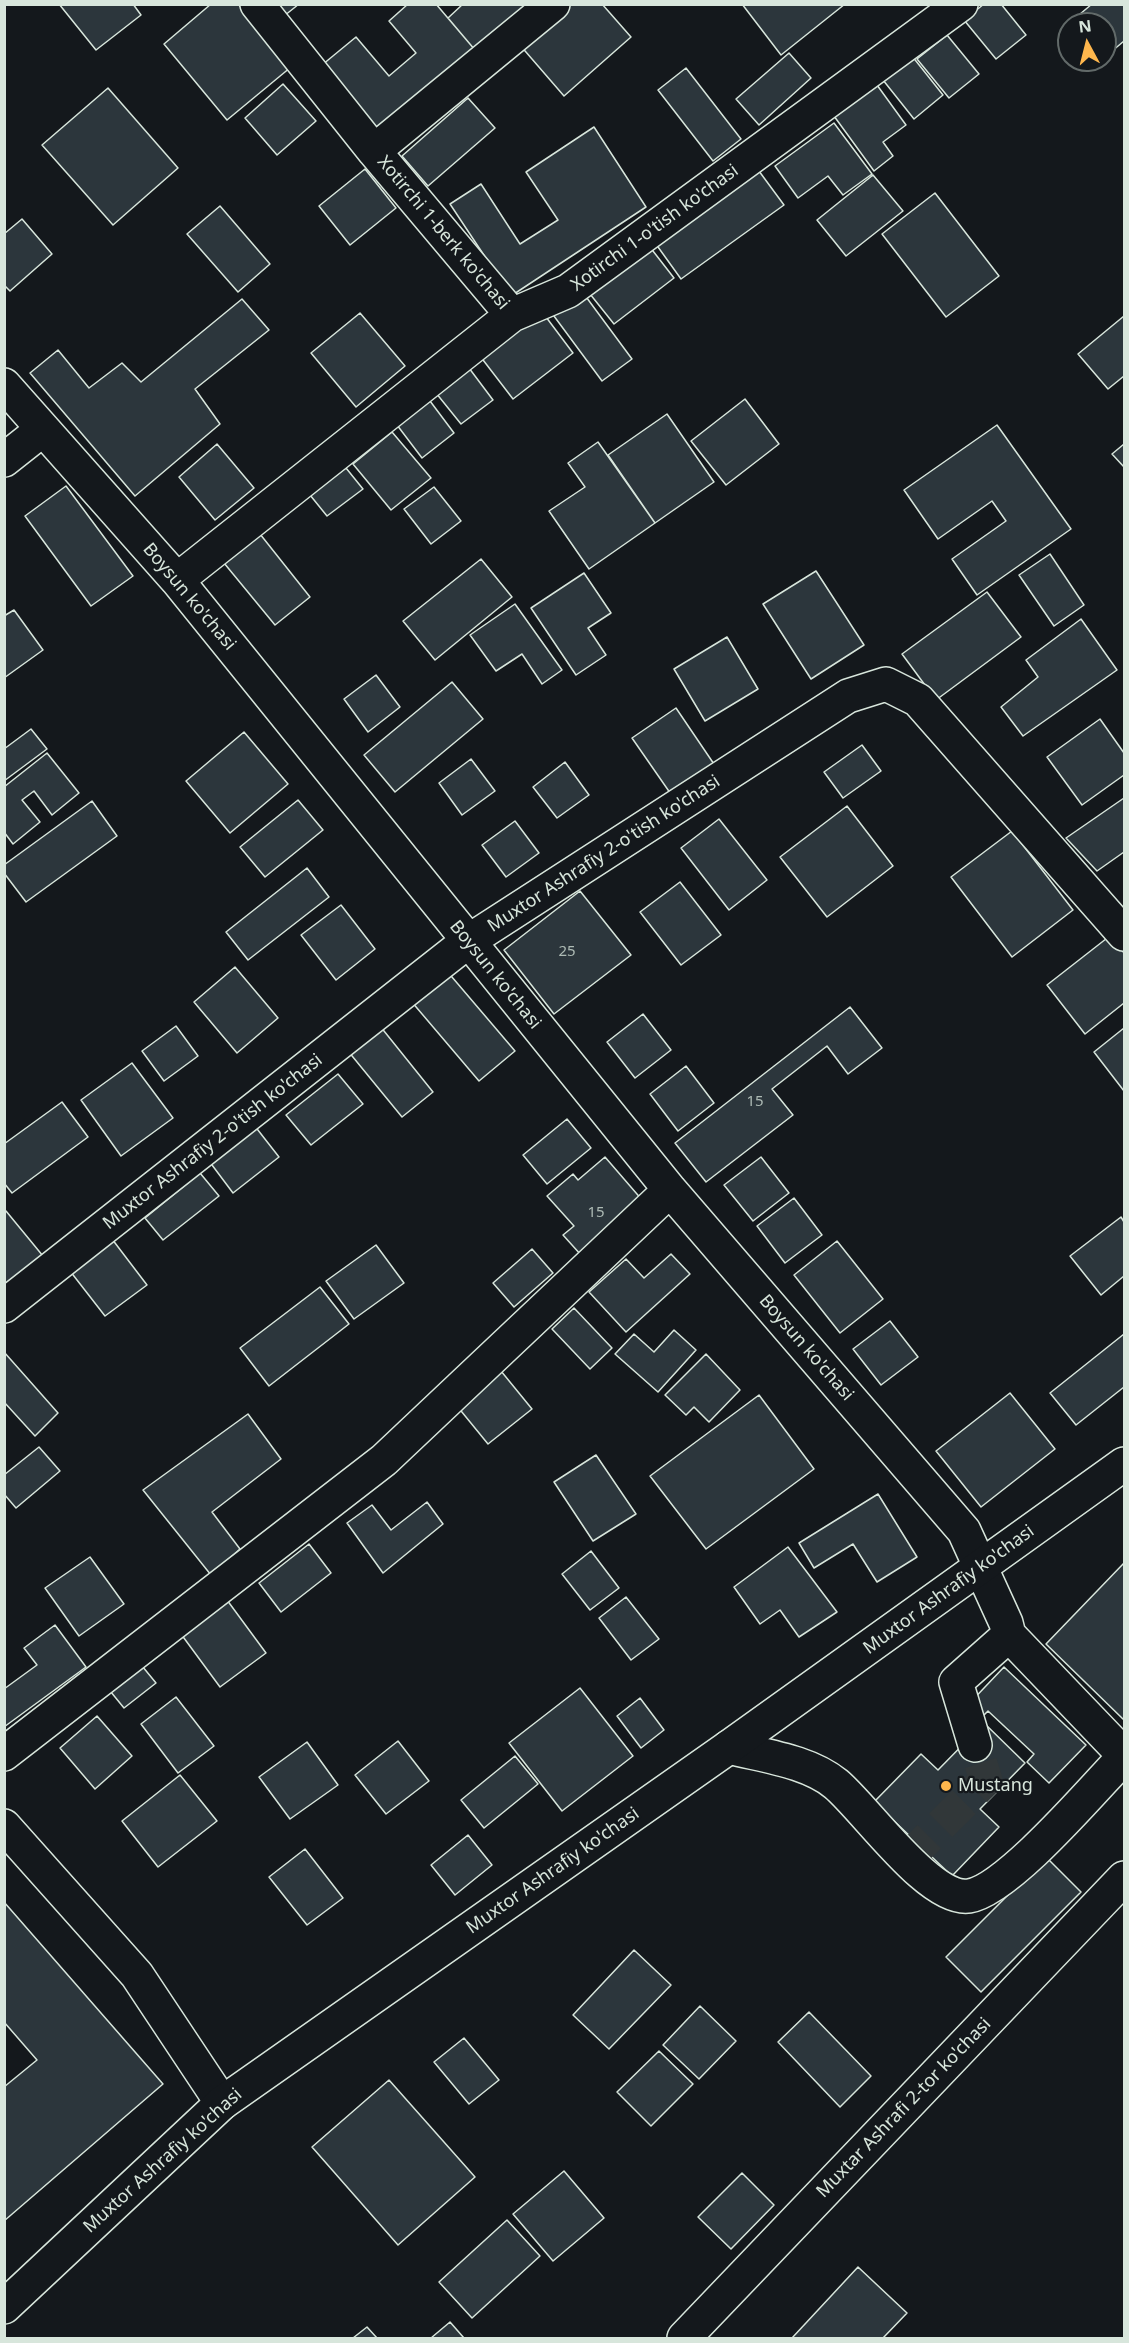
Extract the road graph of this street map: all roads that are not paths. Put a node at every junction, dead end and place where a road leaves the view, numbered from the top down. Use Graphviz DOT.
graph roads {
  1 [pos="258,4"];
  2 [pos="553,4"];
  3 [pos="961,4"];
  4 [pos="375,151"];
  5 [pos="512,315"];
  6 [pos="4,385"];
  7 [pos="42,430"];
  8 [pos="4,460"];
  9 [pos="177,580"];
  10 [pos="1125,934"];
  11 [pos="467,942"];
  12 [pos="670,1191"];
  13 [pos="4,1306"];
  14 [pos="1125,1464"];
  15 [pos="982,1566"];
  16 [pos="1009,1635"];
  17 [pos="975,1745"];
  18 [pos="729,1747"];
  19 [pos="4,1754"];
  20 [pos="1125,1756"];
  21 [pos="4,1826"];
  22 [pos="1125,1878"];
  23 [pos="222,2103"];
  24 [pos="4,2307"];
  25 [pos="684,2338"];
  1 -- 4 [label="street, Xotirchi 1-berk ko'chasi"];
  2 -- 4 [label="street, Xotirchi 1-berk ko'chasi"];
  3 -- 5 [label="street, Xotirchi 1-o'tish ko'chasi"];
  4 -- 5 [label="street, Xotirchi 1-berk ko'chasi"];
  5 -- 9 [label="street, Xotirchi 1-o'tish ko'chasi"];
  6 -- 7 [label="street, Boysun ko'chasi"];
  7 -- 8 [label="street"];
  7 -- 9 [label="street, Boysun ko'chasi"];
  9 -- 11 [label="street, Boysun ko'chasi"];
  10 -- 11 [label="street, Muxtor Ashrafiy 2-o'tish ko'chasi"];
  11 -- 12 [label="street, Boysun ko'chasi"];
  11 -- 13 [label="street, Muxtor Ashrafiy 2-o'tish ko'chasi"];
  12 -- 15 [label="street, Boysun ko'chasi"];
  12 -- 19 [label="street"];
  14 -- 15 [label="street, Muxtor Ashrafiy ko'chasi"];
  15 -- 16 [label="street"];
  15 -- 18 [label="street, Muxtor Ashrafiy ko'chasi"];
  16 -- 17 [label="street"];
  16 -- 20 [label="street"];
  18 -- 20 [label="street"];
  18 -- 23 [label="street, Muxtor Ashrafiy ko'chasi"];
  21 -- 23 [label="street"];
  22 -- 25 [label="street, Muxtar Ashrafi 2-tor ko'chasi"];
  23 -- 24 [label="street, Muxtor Ashrafiy ko'chasi"];
}
